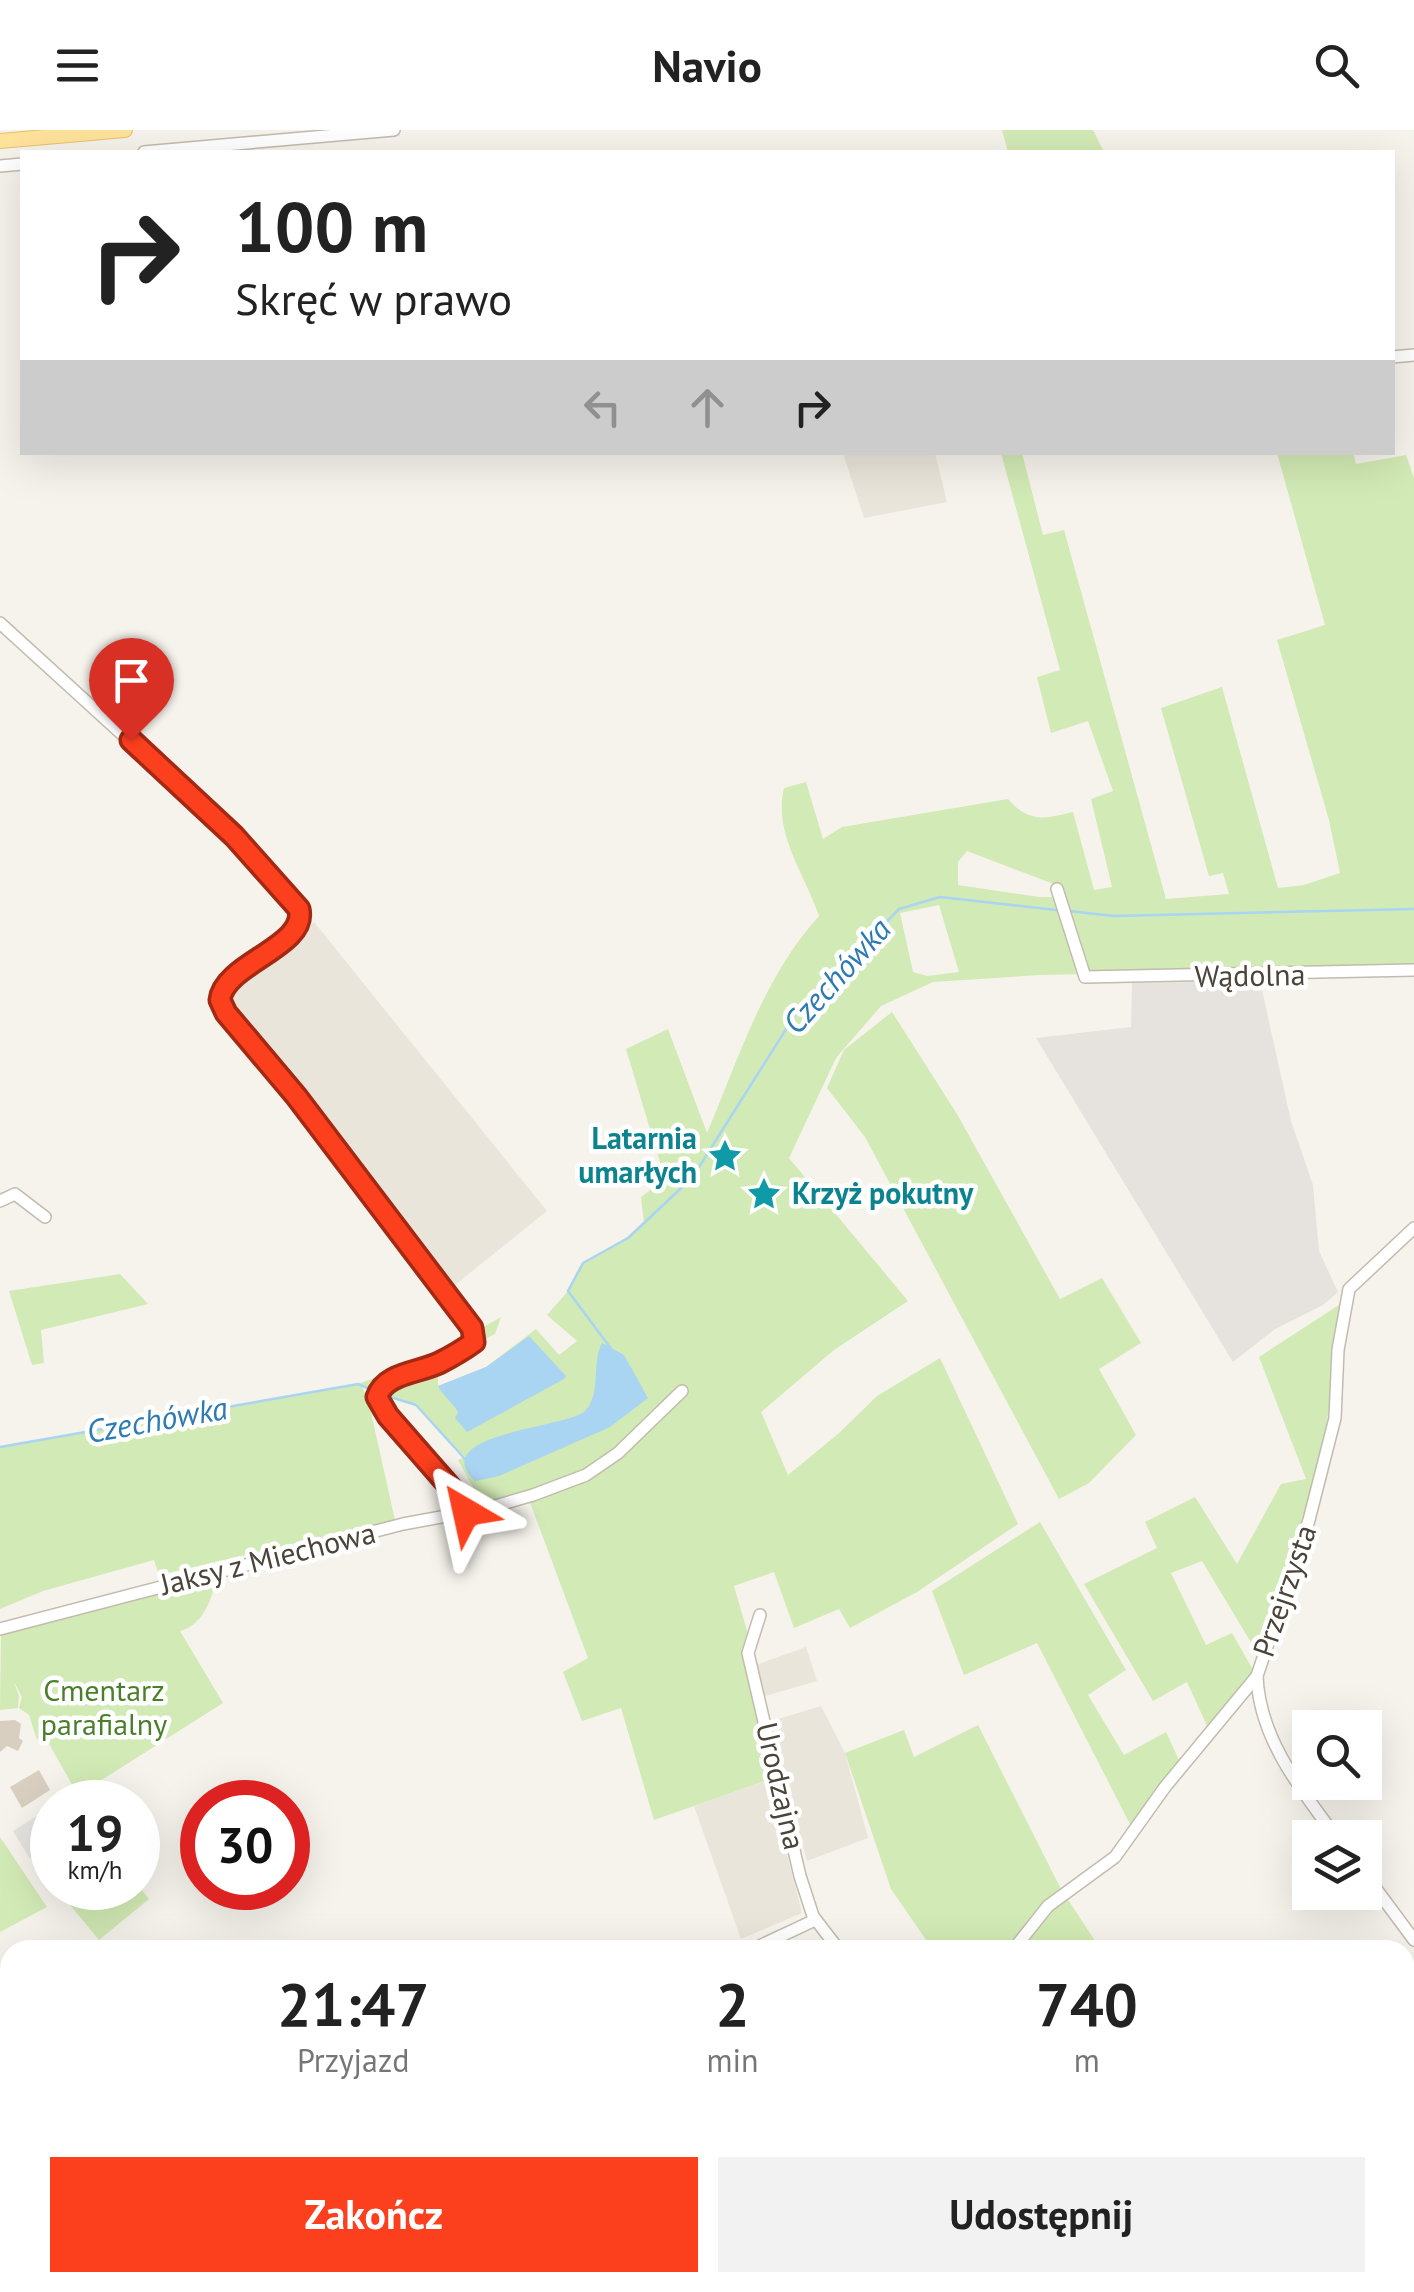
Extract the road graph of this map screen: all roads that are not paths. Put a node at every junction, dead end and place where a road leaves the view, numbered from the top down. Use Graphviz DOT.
graph roads {
  1 [pos="125,130"];
  2 [pos="394,130"];
  3 [pos="0,142"];
  4 [pos="167,150"];
  5 [pos="0,622"];
  6 [pos="1058,888"];
  7 [pos="1414,970"];
  8 [pos="0,1201"];
  9 [pos="46,1216"];
  10 [pos="1414,1228"];
  11 [pos="682,1390"];
  12 [pos="466,1512"];
  13 [pos="760,1615"];
  14 [pos="0,1629"];
  15 [pos="1257,1676"];
  16 [pos="1324,1820"];
  17 [pos="1382,1897"];
  18 [pos="815,1920"];
  19 [pos="772,1940"];
  20 [pos="831,1940"];
  21 [pos="1021,1940"];
  22 [pos="1414,1940"];
  1 -- 3 [label="main road"];
  2 -- 4 [label="street"];
  5 -- 12 [label="street"];
  6 -- 7 [label="street, Wądolna"];
  8 -- 9 [label="street"];
  10 -- 15 [label="street, Przejrzysta"];
  11 -- 12 [label="street, Jaksy z Miechowa"];
  12 -- 14 [label="street, Jaksy z Miechowa"];
  13 -- 18 [label="street, Urodzajna"];
  15 -- 16 [label="street"];
  15 -- 21 [label="street, Przejrzysta"];
  17 -- 22 [label="street"];
  18 -- 19 [label="street"];
  18 -- 20 [label="street, Urodzajna"];
}
